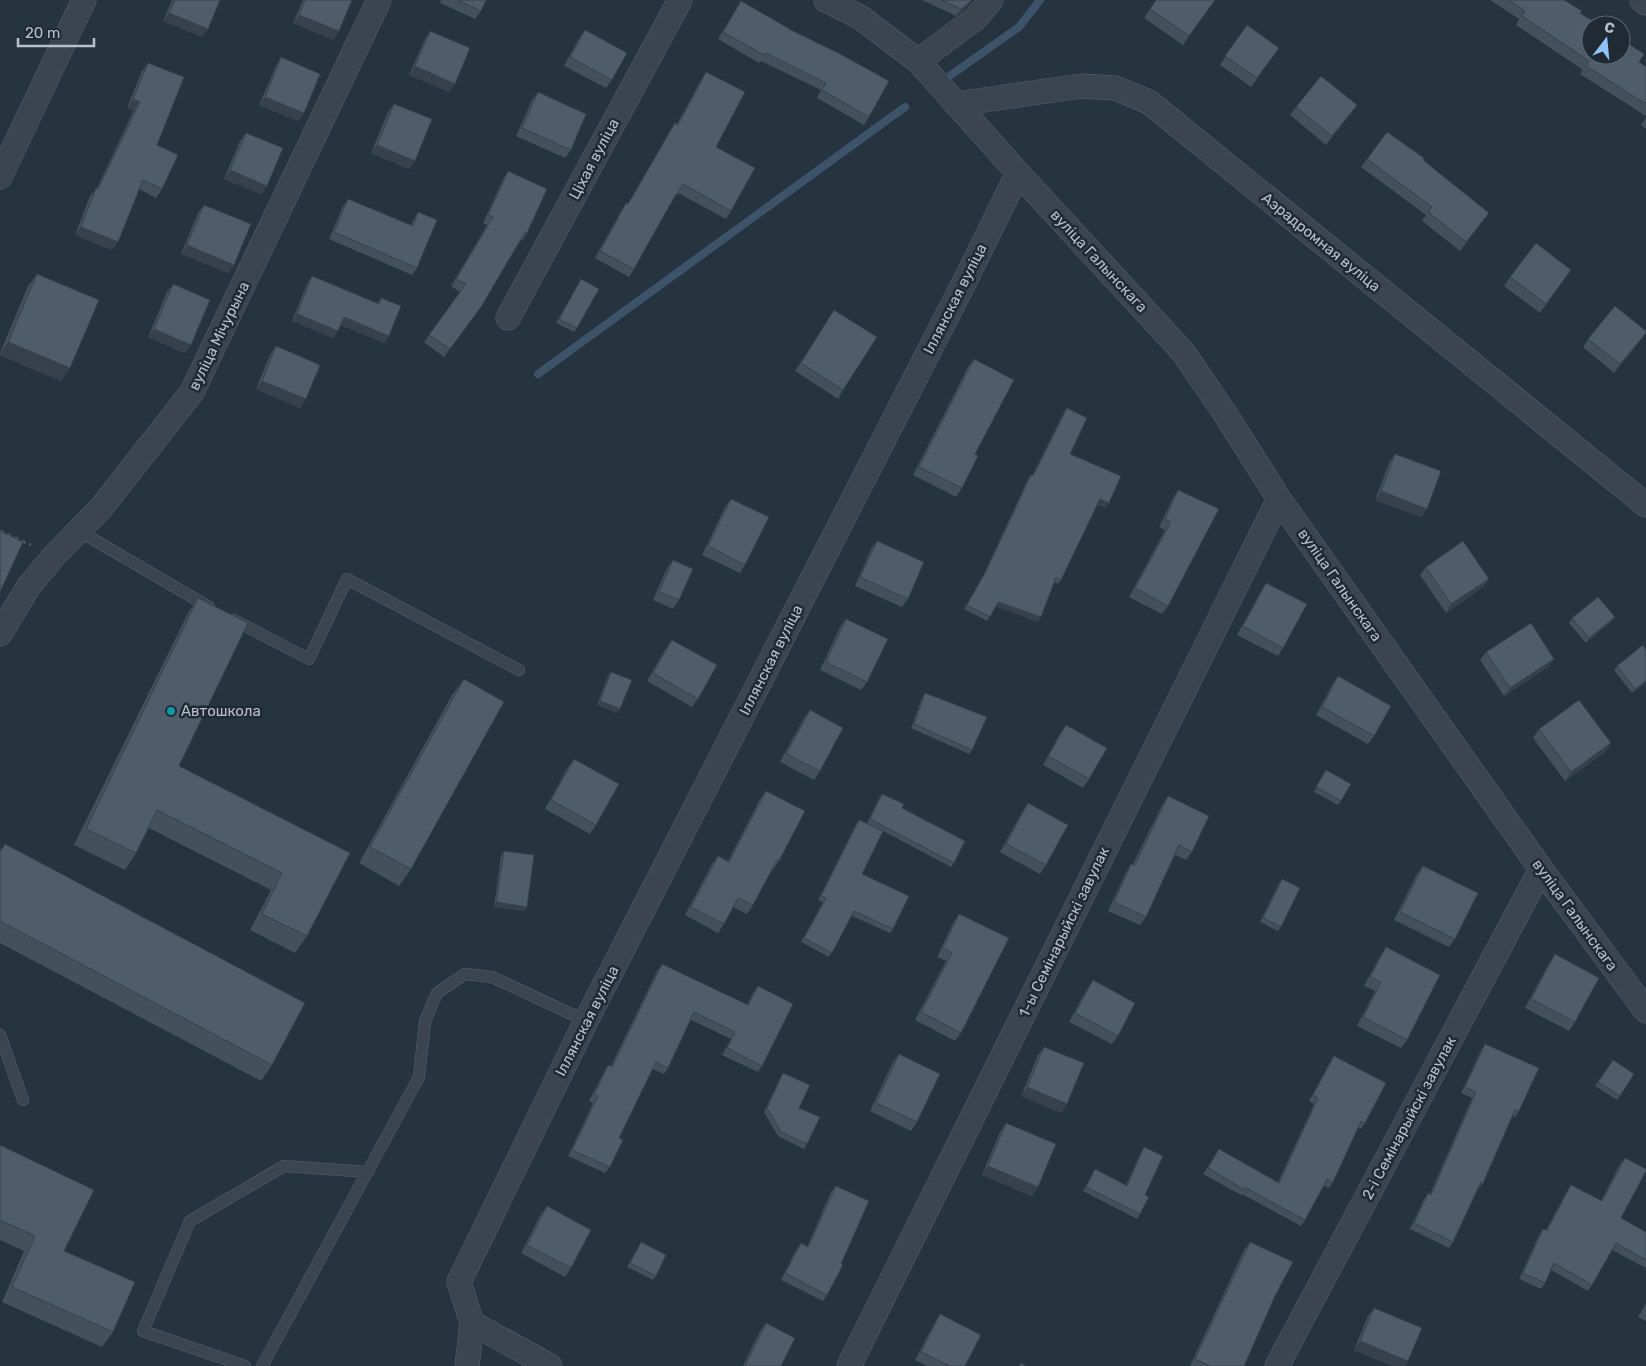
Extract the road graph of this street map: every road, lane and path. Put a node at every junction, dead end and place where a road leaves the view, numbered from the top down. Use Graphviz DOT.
graph roads {
  1 [pos="84,0"];
  2 [pos="379,0"];
  3 [pos="680,0"];
  4 [pos="826,0"];
  5 [pos="991,0"];
  6 [pos="1642,0"];
  7 [pos="1646,3"];
  8 [pos="918,62"];
  9 [pos="956,104"];
  10 [pos="1018,173"];
  11 [pos="0,177"];
  12 [pos="508,318"];
  13 [pos="1278,499"];
  14 [pos="1646,505"];
  15 [pos="0,531"];
  16 [pos="79,531"];
  17 [pos="54,556"];
  18 [pos="0,634"];
  19 [pos="520,670"];
  20 [pos="1540,869"];
  21 [pos="1646,1011"];
  22 [pos="586,1022"];
  23 [pos="0,1035"];
  24 [pos="23,1100"];
  25 [pos="368,1172"];
  26 [pos="472,1323"];
  27 [pos="245,1366"];
  28 [pos="262,1366"];
  29 [pos="467,1366"];
  30 [pos="550,1366"];
  31 [pos="849,1366"];
  32 [pos="1277,1366"];
  1 -- 11 [label="street"];
  2 -- 16 [label="street, вуліца Мічурына"];
  3 -- 12 [label="street, Ціхая вуліца"];
  4 -- 8 [label="street"];
  5 -- 8 [label="street"];
  6 -- 7 [label="street"];
  8 -- 9 [label="street"];
  9 -- 10 [label="street"];
  9 -- 14 [label="street, Аэрадромная вуліца"];
  10 -- 13 [label="street, вуліца Галынскага"];
  10 -- 22 [label="street, Іллянская вуліца"];
  13 -- 20 [label="street, вуліца Галынскага"];
  13 -- 31 [label="street, 1-ы Семінарыйскі завулак"];
  15 -- 17 [label="path"];
  16 -- 17 [label="street, вуліца Мічурына"];
  16 -- 19 [label="lane"];
  17 -- 18 [label="street, вуліца Мічурына"];
  20 -- 21 [label="street, вуліца Галынскага"];
  20 -- 32 [label="street, 2-і Семінарыйскі завулак"];
  22 -- 25 [label="lane"];
  22 -- 26 [label="street, Іллянская вуліца"];
  23 -- 24 [label="lane"];
  25 -- 27 [label="lane"];
  25 -- 28 [label="lane"];
  26 -- 29 [label="street"];
  26 -- 30 [label="street"];
}
